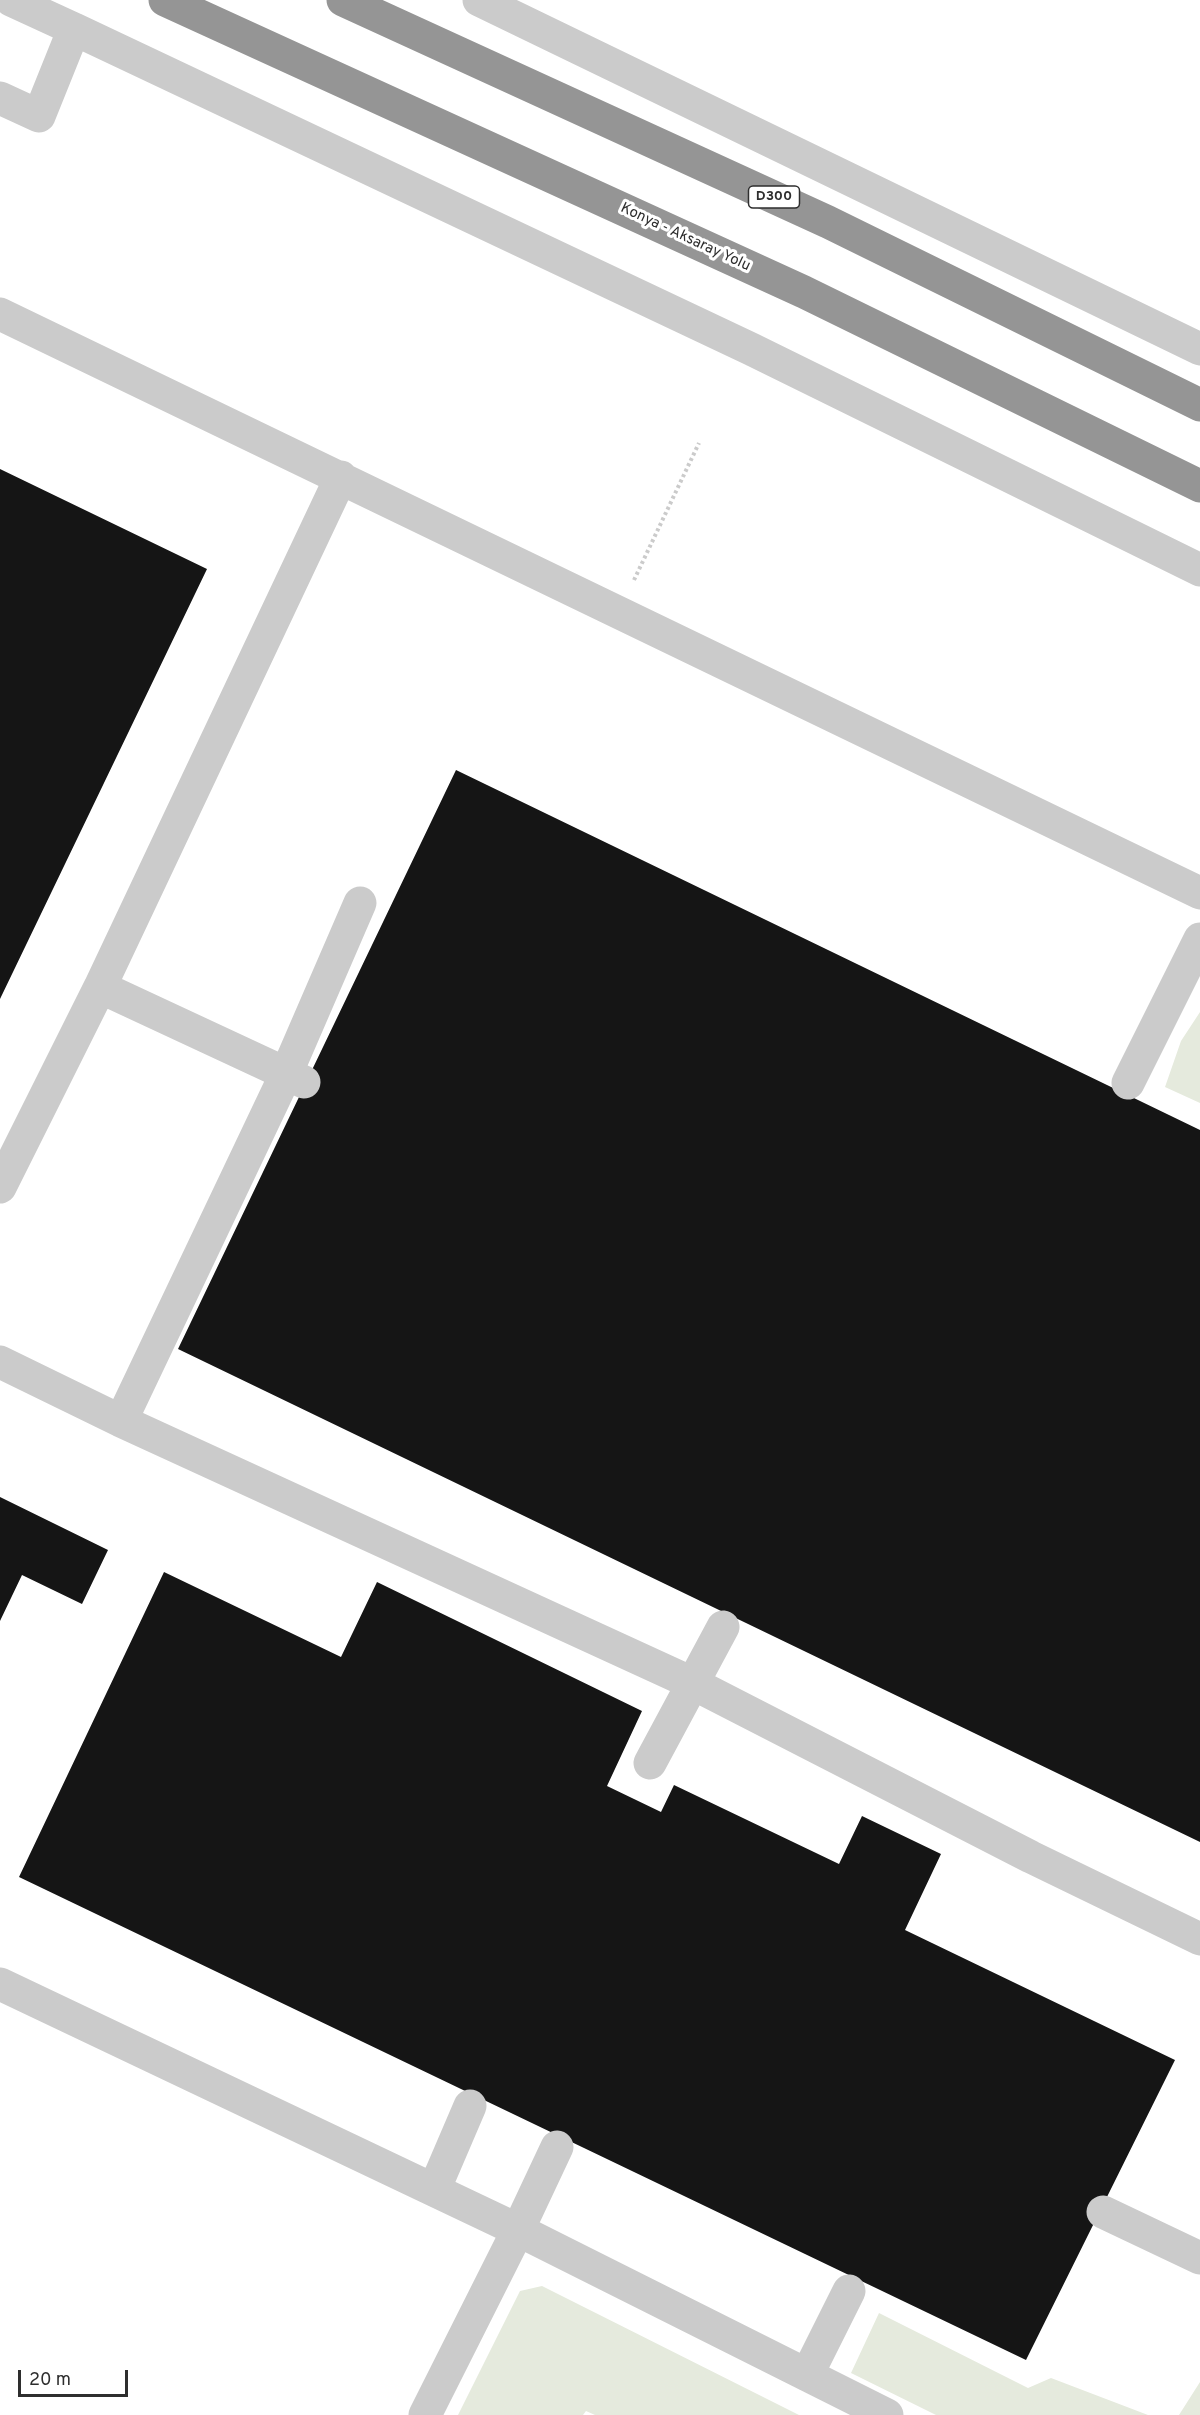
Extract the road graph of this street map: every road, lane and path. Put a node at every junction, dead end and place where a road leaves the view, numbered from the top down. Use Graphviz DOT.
graph roads {
  1 [pos="10,0"];
  2 [pos="165,0"];
  3 [pos="343,0"];
  4 [pos="479,0"];
  5 [pos="74,29"];
  6 [pos="0,98"];
  7 [pos="0,314"];
  8 [pos="1200,349"];
  9 [pos="1200,405"];
  10 [pos="699,443"];
  11 [pos="341,477"];
  12 [pos="1200,486"];
  13 [pos="1200,570"];
  14 [pos="618,614"];
  15 [pos="1200,893"];
  16 [pos="360,903"];
  17 [pos="1200,939"];
  18 [pos="100,987"];
  19 [pos="295,1078"];
  20 [pos="1128,1083"];
  21 [pos="0,1187"];
  22 [pos="0,1362"];
  23 [pos="122,1421"];
  24 [pos="723,1627"];
  25 [pos="692,1683"];
  26 [pos="650,1763"];
  27 [pos="1200,1939"];
  28 [pos="0,1984"];
  29 [pos="470,2106"];
  30 [pos="557,2147"];
  31 [pos="434,2190"];
  32 [pos="1103,2212"];
  33 [pos="518,2230"];
  34 [pos="1200,2258"];
  35 [pos="849,2291"];
  36 [pos="807,2375"];
  37 [pos="425,2415"];
  38 [pos="887,2415"];
  1 -- 5 [label="street"];
  2 -- 12 [label="highway, Konya - Aksaray Yolu"];
  3 -- 9 [label="highway, D300"];
  4 -- 8 [label="street"];
  5 -- 6 [label="street"];
  5 -- 13 [label="street"];
  7 -- 11 [label="street"];
  10 -- 14 [label="path"];
  11 -- 14 [label="street"];
  11 -- 18 [label="street"];
  14 -- 15 [label="street"];
  16 -- 19 [label="street"];
  17 -- 20 [label="street"];
  18 -- 19 [label="street"];
  18 -- 21 [label="street"];
  19 -- 23 [label="street"];
  22 -- 23 [label="street"];
  23 -- 25 [label="street"];
  24 -- 25 [label="street"];
  25 -- 26 [label="street"];
  25 -- 27 [label="street"];
  28 -- 31 [label="street"];
  29 -- 31 [label="street"];
  30 -- 33 [label="street"];
  31 -- 33 [label="street"];
  32 -- 34 [label="street"];
  33 -- 36 [label="street"];
  33 -- 37 [label="street"];
  35 -- 36 [label="street"];
  36 -- 38 [label="street"];
}
